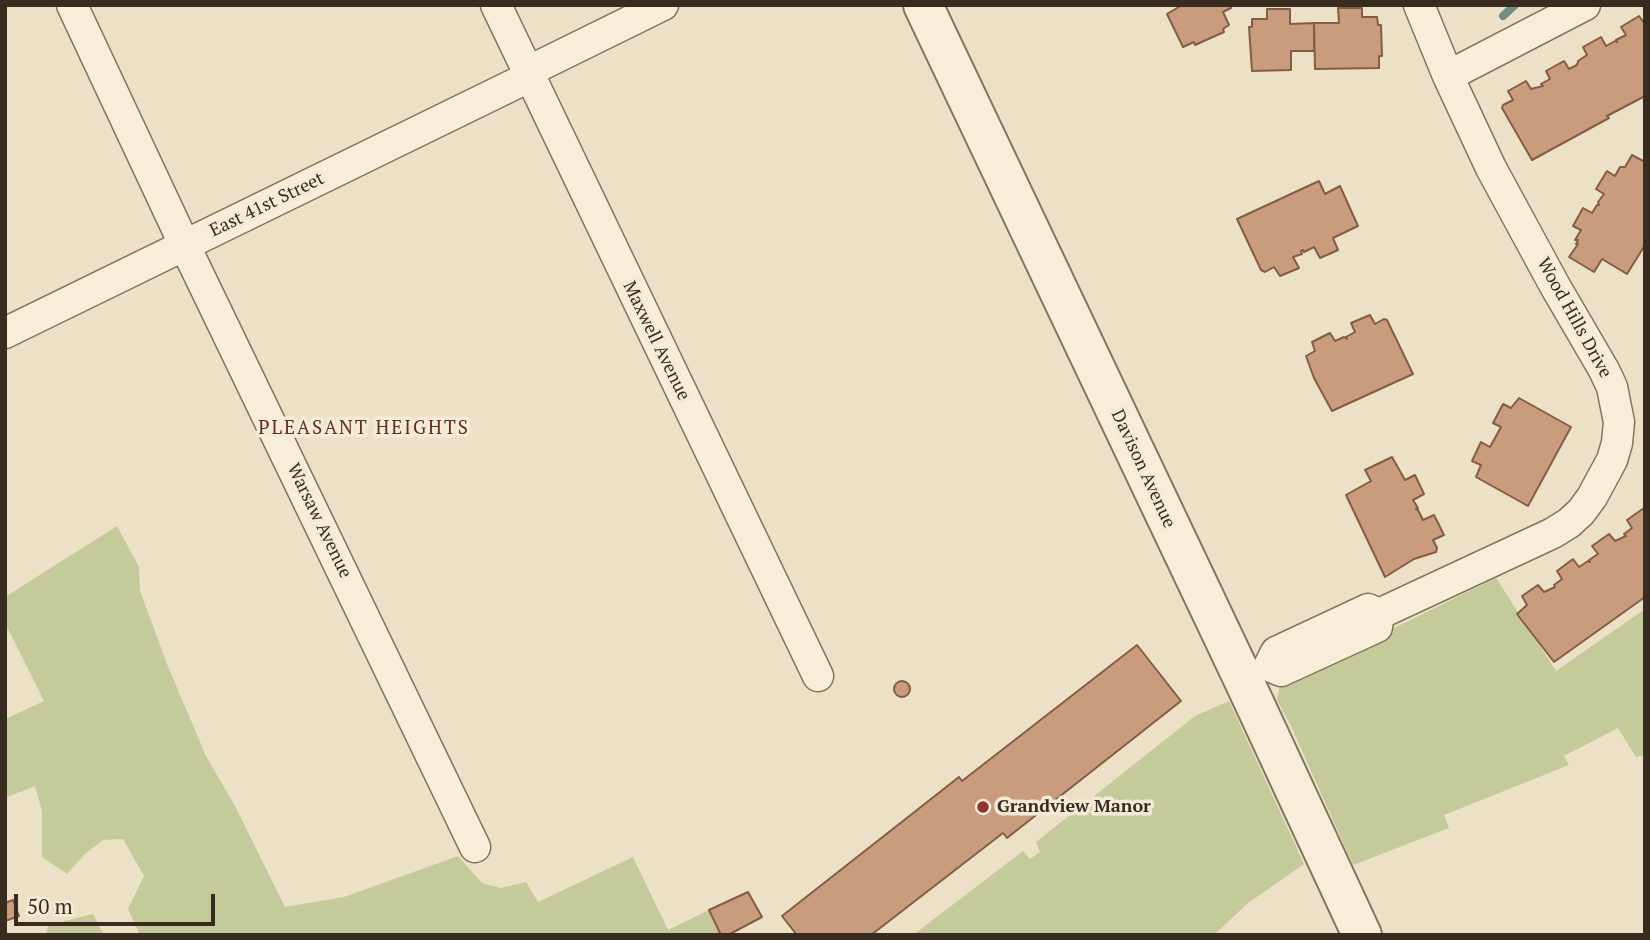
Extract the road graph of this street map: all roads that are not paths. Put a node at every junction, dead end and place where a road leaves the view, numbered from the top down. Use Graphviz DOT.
graph roads {
  1 [pos="72,5"];
  2 [pos="496,5"];
  3 [pos="663,5"];
  4 [pos="923,5"];
  5 [pos="1419,5"];
  6 [pos="1585,5"];
  7 [pos="528,74"];
  8 [pos="1448,76"];
  9 [pos="185,246"];
  10 [pos="5,333"];
  11 [pos="1256,672"];
  12 [pos="818,676"];
  13 [pos="475,848"];
  14 [pos="1362,935"];
  1 -- 9 [label="street, Warsaw Avenue"];
  2 -- 7 [label="street, Maxwell Avenue"];
  3 -- 7 [label="street, East 41st Street"];
  4 -- 11 [label="street, Davison Avenue"];
  5 -- 8 [label="street, Wood Hills Drive"];
  6 -- 8 [label="street"];
  7 -- 9 [label="street, East 41st Street"];
  7 -- 12 [label="street, Maxwell Avenue"];
  8 -- 11 [label="street, Wood Hills Drive"];
  9 -- 10 [label="street, East 41st Street"];
  9 -- 13 [label="street, Warsaw Avenue"];
  11 -- 14 [label="street, Davison Avenue"];
}
